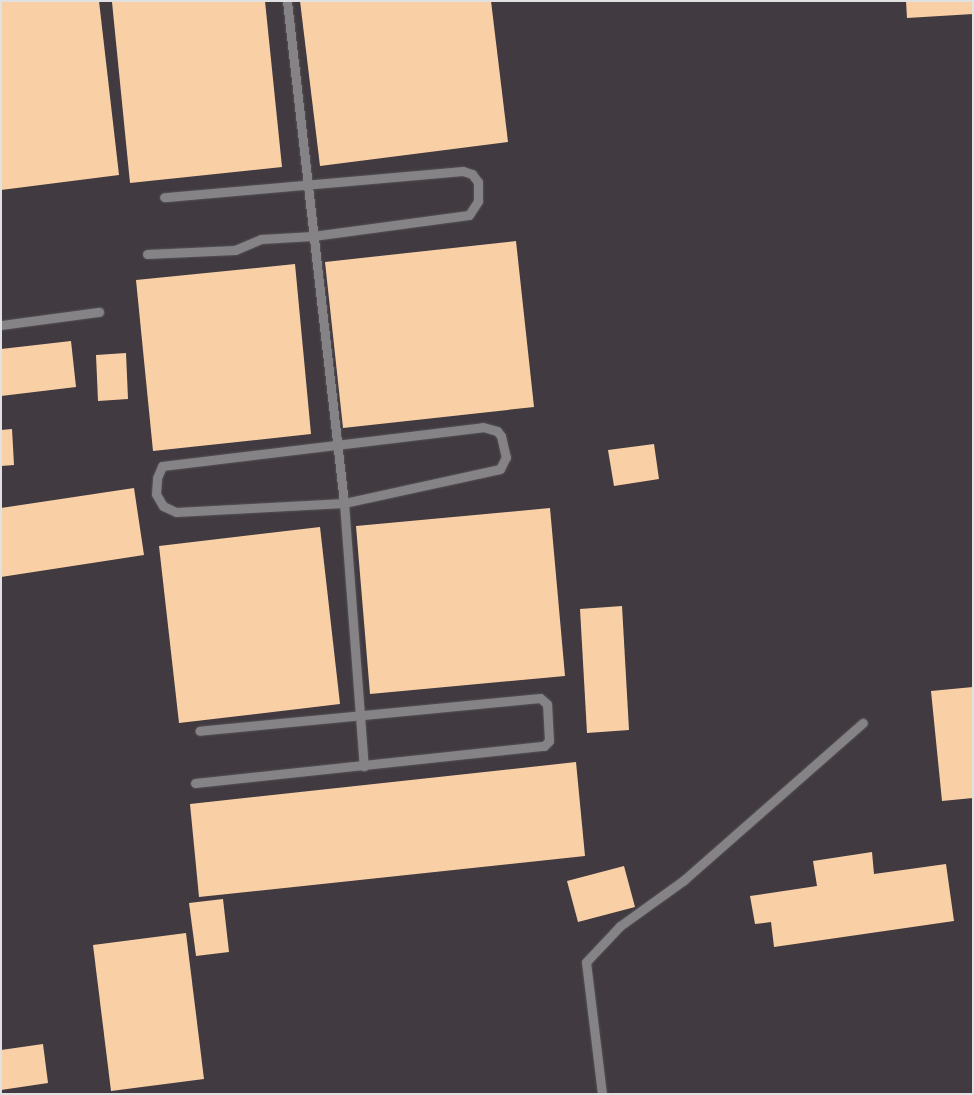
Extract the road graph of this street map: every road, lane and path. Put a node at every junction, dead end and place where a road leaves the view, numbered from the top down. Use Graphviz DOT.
graph roads {
  1 [pos="287,1"];
  2 [pos="308,184"];
  3 [pos="164,197"];
  4 [pos="314,236"];
  5 [pos="147,254"];
  6 [pos="99,312"];
  7 [pos="1,324"];
  8 [pos="337,446"];
  9 [pos="344,503"];
  10 [pos="360,714"];
  11 [pos="863,723"];
  12 [pos="200,732"];
  13 [pos="364,766"];
  14 [pos="195,783"];
  15 [pos="602,1094"];
  1 -- 2 [label="lane"];
  2 -- 3 [label="lane"];
  2 -- 4 [label="lane"];
  2 -- 4 [label="lane"];
  4 -- 5 [label="lane"];
  4 -- 8 [label="lane"];
  6 -- 7 [label="lane"];
  8 -- 9 [label="lane"];
  8 -- 9 [label="lane"];
  8 -- 9 [label="lane"];
  9 -- 10 [label="lane"];
  10 -- 12 [label="lane"];
  10 -- 13 [label="lane"];
  10 -- 13 [label="lane"];
  11 -- 15 [label="lane"];
  13 -- 14 [label="lane"];
}
